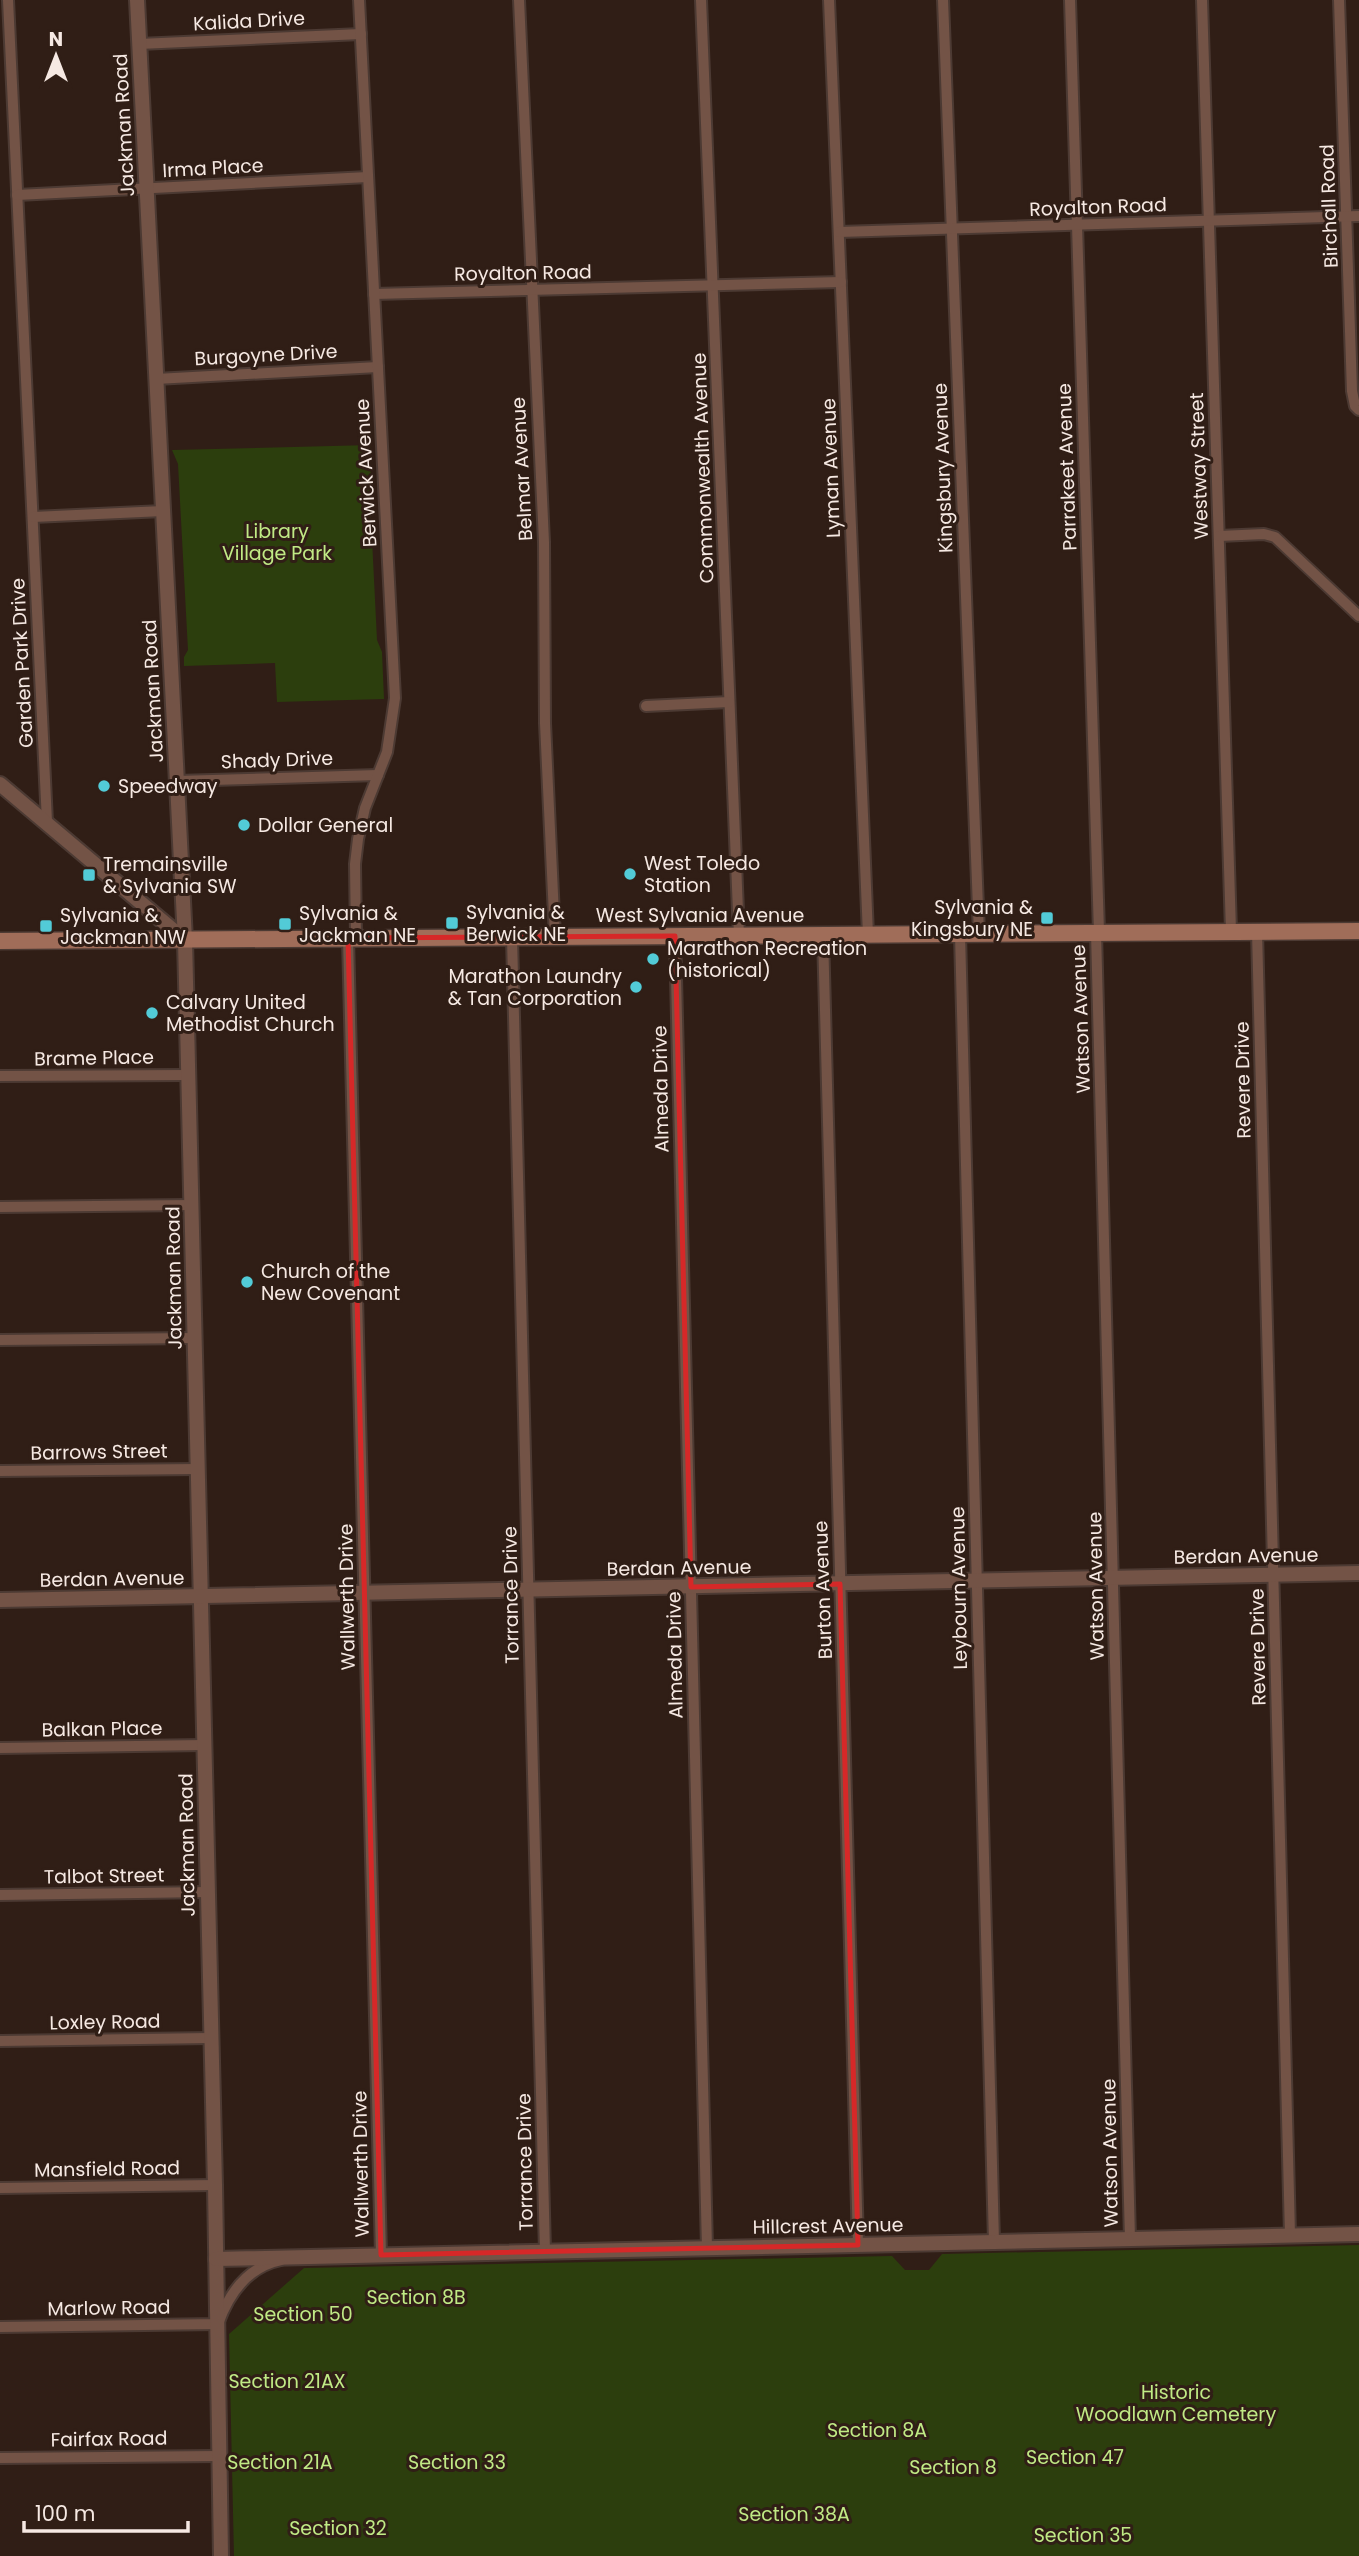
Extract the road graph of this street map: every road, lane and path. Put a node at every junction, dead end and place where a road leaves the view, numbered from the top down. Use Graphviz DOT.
graph roads {
  1 [pos="8,0"];
  2 [pos="137,0"];
  3 [pos="359,0"];
  4 [pos="519,0"];
  5 [pos="701,0"];
  6 [pos="829,0"];
  7 [pos="943,0"];
  8 [pos="1070,0"];
  9 [pos="1202,0"];
  10 [pos="1339,0"];
  11 [pos="361,34"];
  12 [pos="139,44"];
  13 [pos="368,177"];
  14 [pos="147,188"];
  15 [pos="17,195"];
  16 [pos="1359,216"];
  17 [pos="1347,217"];
  18 [pos="1209,221"];
  19 [pos="1076,225"];
  20 [pos="952,229"];
  21 [pos="839,232"];
  22 [pos="841,282"];
  23 [pos="713,285"];
  24 [pos="532,290"];
  25 [pos="374,294"];
  26 [pos="378,367"];
  27 [pos="156,379"];
  28 [pos="1359,410"];
  29 [pos="163,511"];
  30 [pos="33,517"];
  31 [pos="1219,537"];
  32 [pos="1359,615"];
  33 [pos="729,702"];
  34 [pos="646,706"];
  35 [pos="378,775"];
  36 [pos="177,781"];
  37 [pos="0,783"];
  38 [pos="47,822"];
  39 [pos="1359,930"];
  40 [pos="1231,931"];
  41 [pos="1257,931"];
  42 [pos="1097,932"];
  43 [pos="960,934"];
  44 [pos="979,934"];
  45 [pos="823,935"];
  46 [pos="868,935"];
  47 [pos="675,936"];
  48 [pos="739,936"];
  49 [pos="512,937"];
  50 [pos="555,937"];
  51 [pos="352,938"];
  52 [pos="185,940"];
  53 [pos="0,941"];
  54 [pos="188,1074"];
  55 [pos="0,1076"];
  56 [pos="191,1205"];
  57 [pos="0,1207"];
  58 [pos="194,1338"];
  59 [pos="0,1340"];
  60 [pos="198,1469"];
  61 [pos="0,1471"];
  62 [pos="1359,1573"];
  63 [pos="1273,1575"];
  64 [pos="1113,1578"];
  65 [pos="977,1581"];
  66 [pos="840,1584"];
  67 [pos="691,1587"];
  68 [pos="528,1591"];
  69 [pos="365,1594"];
  70 [pos="201,1597"];
  71 [pos="0,1600"];
  72 [pos="204,1745"];
  73 [pos="0,1748"];
  74 [pos="208,1892"];
  75 [pos="0,1895"];
  76 [pos="211,2038"];
  77 [pos="0,2041"];
  78 [pos="215,2185"];
  79 [pos="0,2188"];
  80 [pos="1359,2234"];
  81 [pos="1290,2235"];
  82 [pos="1130,2239"];
  83 [pos="994,2242"];
  84 [pos="858,2245"];
  85 [pos="707,2248"];
  86 [pos="545,2252"];
  87 [pos="381,2255"];
  88 [pos="298,2257"];
  89 [pos="216,2259"];
  90 [pos="218,2324"];
  91 [pos="0,2328"];
  92 [pos="219,2456"];
  93 [pos="0,2458"];
  94 [pos="221,2556"];
  1 -- 15 [label="street, Garden Park Drive"];
  2 -- 12 [label="street, Jackman Road"];
  3 -- 11 [label="street, Berwick Avenue"];
  4 -- 24 [label="street, Belmar Avenue"];
  5 -- 23 [label="street, Commonwealth Avenue"];
  6 -- 21 [label="street, Lyman Avenue"];
  7 -- 20 [label="street, Kingsbury Avenue"];
  8 -- 19 [label="street, Parrakeet Avenue"];
  9 -- 18 [label="street, Westway Street"];
  10 -- 17 [label="street, Birchall Road"];
  11 -- 12 [label="street, Kalida Drive"];
  11 -- 13 [label="street, Berwick Avenue"];
  12 -- 14 [label="street, Jackman Road"];
  13 -- 14 [label="street, Irma Place"];
  13 -- 25 [label="street, Berwick Avenue"];
  14 -- 15 [label="street, Irma Place"];
  14 -- 27 [label="street, Jackman Road"];
  15 -- 30 [label="street, Garden Park Drive"];
  16 -- 17 [label="street, Royalton Road"];
  17 -- 18 [label="street, Royalton Road"];
  17 -- 28 [label="street, Birchall Road"];
  18 -- 19 [label="street, Royalton Road"];
  18 -- 31 [label="street, Westway Street"];
  19 -- 20 [label="street, Royalton Road"];
  19 -- 42 [label="street, Parrakeet Avenue"];
  20 -- 21 [label="street, Royalton Road"];
  20 -- 44 [label="street, Kingsbury Avenue"];
  21 -- 22 [label="street, Lyman Avenue"];
  22 -- 23 [label="street, Royalton Road"];
  22 -- 46 [label="street, Lyman Avenue"];
  23 -- 24 [label="street, Royalton Road"];
  23 -- 33 [label="street, Commonwealth Avenue"];
  24 -- 25 [label="street, Royalton Road"];
  24 -- 50 [label="street, Belmar Avenue"];
  25 -- 26 [label="street, Berwick Avenue"];
  26 -- 27 [label="street, Burgoyne Drive"];
  26 -- 35 [label="street, Berwick Avenue"];
  27 -- 29 [label="street, Jackman Road"];
  29 -- 30 [label="street"];
  29 -- 36 [label="street, Jackman Road"];
  30 -- 38 [label="street, Garden Park Drive"];
  31 -- 32 [label="street"];
  31 -- 40 [label="street, Westway Street"];
  33 -- 34 [label="street"];
  33 -- 48 [label="street, Commonwealth Avenue"];
  35 -- 36 [label="street, Shady Drive"];
  35 -- 51 [label="street, Berwick Avenue"];
  36 -- 52 [label="street, Jackman Road"];
  37 -- 38 [label="street"];
  38 -- 52 [label="street"];
  39 -- 41 [label="main road, West Sylvania Avenue"];
  40 -- 41 [label="main road, West Sylvania Avenue"];
  40 -- 42 [label="main road, West Sylvania Avenue"];
  41 -- 63 [label="street, Revere Drive"];
  42 -- 44 [label="main road, West Sylvania Avenue"];
  42 -- 64 [label="street, Watson Avenue"];
  43 -- 44 [label="main road, West Sylvania Avenue"];
  43 -- 46 [label="main road, West Sylvania Avenue"];
  43 -- 65 [label="street, Leybourn Avenue"];
  45 -- 46 [label="main road, West Sylvania Avenue"];
  45 -- 48 [label="main road, West Sylvania Avenue"];
  45 -- 66 [label="street, Burton Avenue"];
  47 -- 48 [label="main road, West Sylvania Avenue"];
  47 -- 50 [label="main road, West Sylvania Avenue"];
  47 -- 67 [label="street, Almeda Drive"];
  49 -- 50 [label="main road, West Sylvania Avenue"];
  49 -- 51 [label="main road, West Sylvania Avenue"];
  49 -- 68 [label="street, Torrance Drive"];
  51 -- 52 [label="main road, West Sylvania Avenue"];
  51 -- 69 [label="street, Wallwerth Drive"];
  52 -- 53 [label="main road, West Sylvania Avenue"];
  52 -- 54 [label="street, Jackman Road"];
  54 -- 55 [label="street, Brame Place"];
  54 -- 56 [label="street, Jackman Road"];
  56 -- 57 [label="street"];
  56 -- 58 [label="street, Jackman Road"];
  58 -- 59 [label="street"];
  58 -- 60 [label="street, Jackman Road"];
  60 -- 61 [label="street, Barrows Street"];
  60 -- 70 [label="street, Jackman Road"];
  62 -- 63 [label="street, Berdan Avenue"];
  63 -- 64 [label="street, Berdan Avenue"];
  63 -- 81 [label="street, Revere Drive"];
  64 -- 65 [label="street, Berdan Avenue"];
  64 -- 82 [label="street, Watson Avenue"];
  65 -- 66 [label="street, Berdan Avenue"];
  65 -- 83 [label="street, Leybourn Avenue"];
  66 -- 67 [label="street, Berdan Avenue"];
  66 -- 84 [label="street, Burton Avenue"];
  67 -- 68 [label="street, Berdan Avenue"];
  67 -- 85 [label="street, Almeda Drive"];
  68 -- 69 [label="street, Berdan Avenue"];
  68 -- 86 [label="street, Torrance Drive"];
  69 -- 70 [label="street, Berdan Avenue"];
  69 -- 87 [label="street, Wallwerth Drive"];
  70 -- 71 [label="street, Berdan Avenue"];
  70 -- 72 [label="street, Jackman Road"];
  72 -- 73 [label="street, Balkan Place"];
  72 -- 74 [label="street, Jackman Road"];
  74 -- 75 [label="street, Talbot Street"];
  74 -- 76 [label="street, Jackman Road"];
  76 -- 77 [label="street, Loxley Road"];
  76 -- 78 [label="street, Jackman Road"];
  78 -- 79 [label="street, Mansfield Road"];
  78 -- 89 [label="street, Jackman Road"];
  80 -- 81 [label="street, Hillcrest Avenue"];
  81 -- 82 [label="street, Hillcrest Avenue"];
  82 -- 83 [label="street, Hillcrest Avenue"];
  83 -- 84 [label="street, Hillcrest Avenue"];
  84 -- 85 [label="street, Hillcrest Avenue"];
  85 -- 86 [label="street, Hillcrest Avenue"];
  86 -- 87 [label="street, Hillcrest Avenue"];
  87 -- 88 [label="street, Hillcrest Avenue"];
  88 -- 89 [label="street, Hillcrest Avenue"];
  88 -- 90 [label="street, Hillcrest Avenue"];
  89 -- 90 [label="street, Jackman Road"];
  90 -- 91 [label="street, Marlow Road"];
  90 -- 92 [label="street, Jackman Road"];
  92 -- 93 [label="street, Fairfax Road"];
  92 -- 94 [label="street, Jackman Road"];
}
